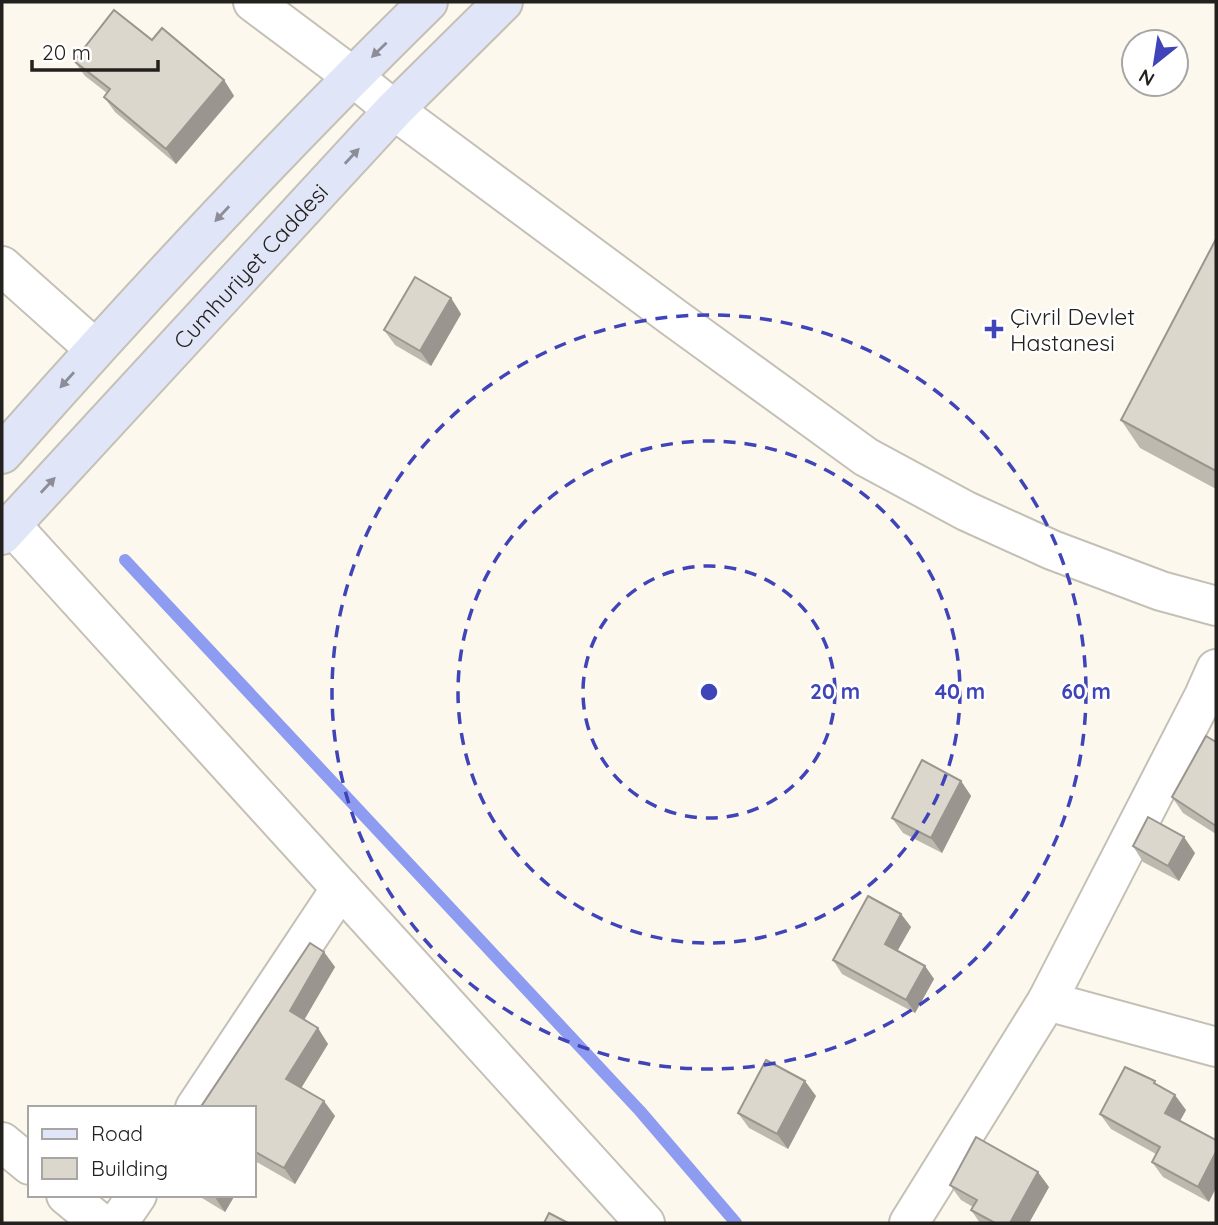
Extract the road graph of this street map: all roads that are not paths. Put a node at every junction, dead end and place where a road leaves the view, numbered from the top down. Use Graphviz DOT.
graph roads {
  1 [pos="253,2"];
  2 [pos="428,2"];
  3 [pos="503,2"];
  4 [pos="352,76"];
  5 [pos="394,110"];
  6 [pos="2,266"];
  7 [pos="94,349"];
  8 [pos="2,454"];
  9 [pos="6,530"];
  10 [pos="1216,606"];
  11 [pos="1216,669"];
  12 [pos="341,888"];
  13 [pos="1047,1001"];
  14 [pos="1216,1047"];
  15 [pos="196,1106"];
  16 [pos="2,1142"];
  17 [pos="28,1163"];
  18 [pos="68,1197"];
  19 [pos="136,1197"];
  20 [pos="100,1223"];
  21 [pos="118,1223"];
  22 [pos="645,1223"];
  23 [pos="909,1223"];
  1 -- 4 [label="street"];
  2 -- 4 [label="main road, one-way"];
  3 -- 5 [label="main road, Cumhuriyet Caddesi"];
  4 -- 5 [label="street"];
  4 -- 7 [label="main road, one-way"];
  9 -- 5 [label="main road, Cumhuriyet Caddesi, one-way"];
  5 -- 10 [label="street"];
  6 -- 7 [label="street"];
  7 -- 8 [label="main road, one-way"];
  9 -- 12 [label="street"];
  11 -- 13 [label="street"];
  12 -- 15 [label="street"];
  12 -- 22 [label="street"];
  13 -- 14 [label="street"];
  13 -- 23 [label="street"];
  16 -- 17 [label="street"];
  18 -- 20 [label="street"];
  19 -- 21 [label="street"];
}
